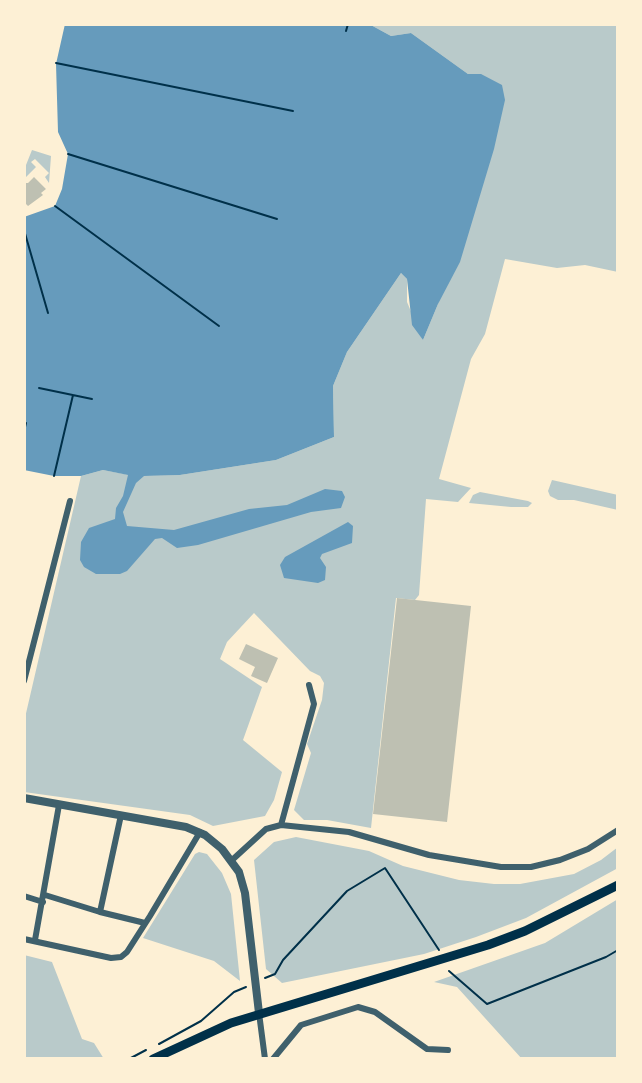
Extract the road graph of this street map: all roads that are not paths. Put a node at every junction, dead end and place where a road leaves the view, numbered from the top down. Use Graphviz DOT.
graph roads {
  1 [pos="70,501"];
  2 [pos="24,681"];
  3 [pos="309,685"];
  4 [pos="24,798"];
  5 [pos="59,805"];
  6 [pos="121,815"];
  7 [pos="281,825"];
  8 [pos="618,830"];
  9 [pos="200,832"];
  10 [pos="231,861"];
  11 [pos="618,885"];
  12 [pos="24,896"];
  13 [pos="44,899"];
  14 [pos="100,912"];
  15 [pos="145,923"];
  16 [pos="24,939"];
  17 [pos="35,940"];
  18 [pos="259,1013"];
  19 [pos="448,1050"];
  20 [pos="153,1059"];
  21 [pos="265,1059"];
  22 [pos="273,1059"];
  1 -- 2 [label="street"];
  3 -- 7 [label="street"];
  4 -- 5 [label="street"];
  5 -- 6 [label="street"];
  5 -- 13 [label="street"];
  6 -- 9 [label="street"];
  6 -- 14 [label="street"];
  7 -- 8 [label="street"];
  7 -- 10 [label="street"];
  9 -- 10 [label="street"];
  9 -- 15 [label="street"];
  10 -- 18 [label="street"];
  11 -- 18 [label="main road"];
  12 -- 13 [label="street"];
  13 -- 14 [label="street"];
  13 -- 17 [label="street"];
  14 -- 15 [label="street"];
  15 -- 17 [label="street"];
  16 -- 17 [label="street"];
  18 -- 20 [label="main road"];
  18 -- 21 [label="street"];
  19 -- 22 [label="street"];
}
